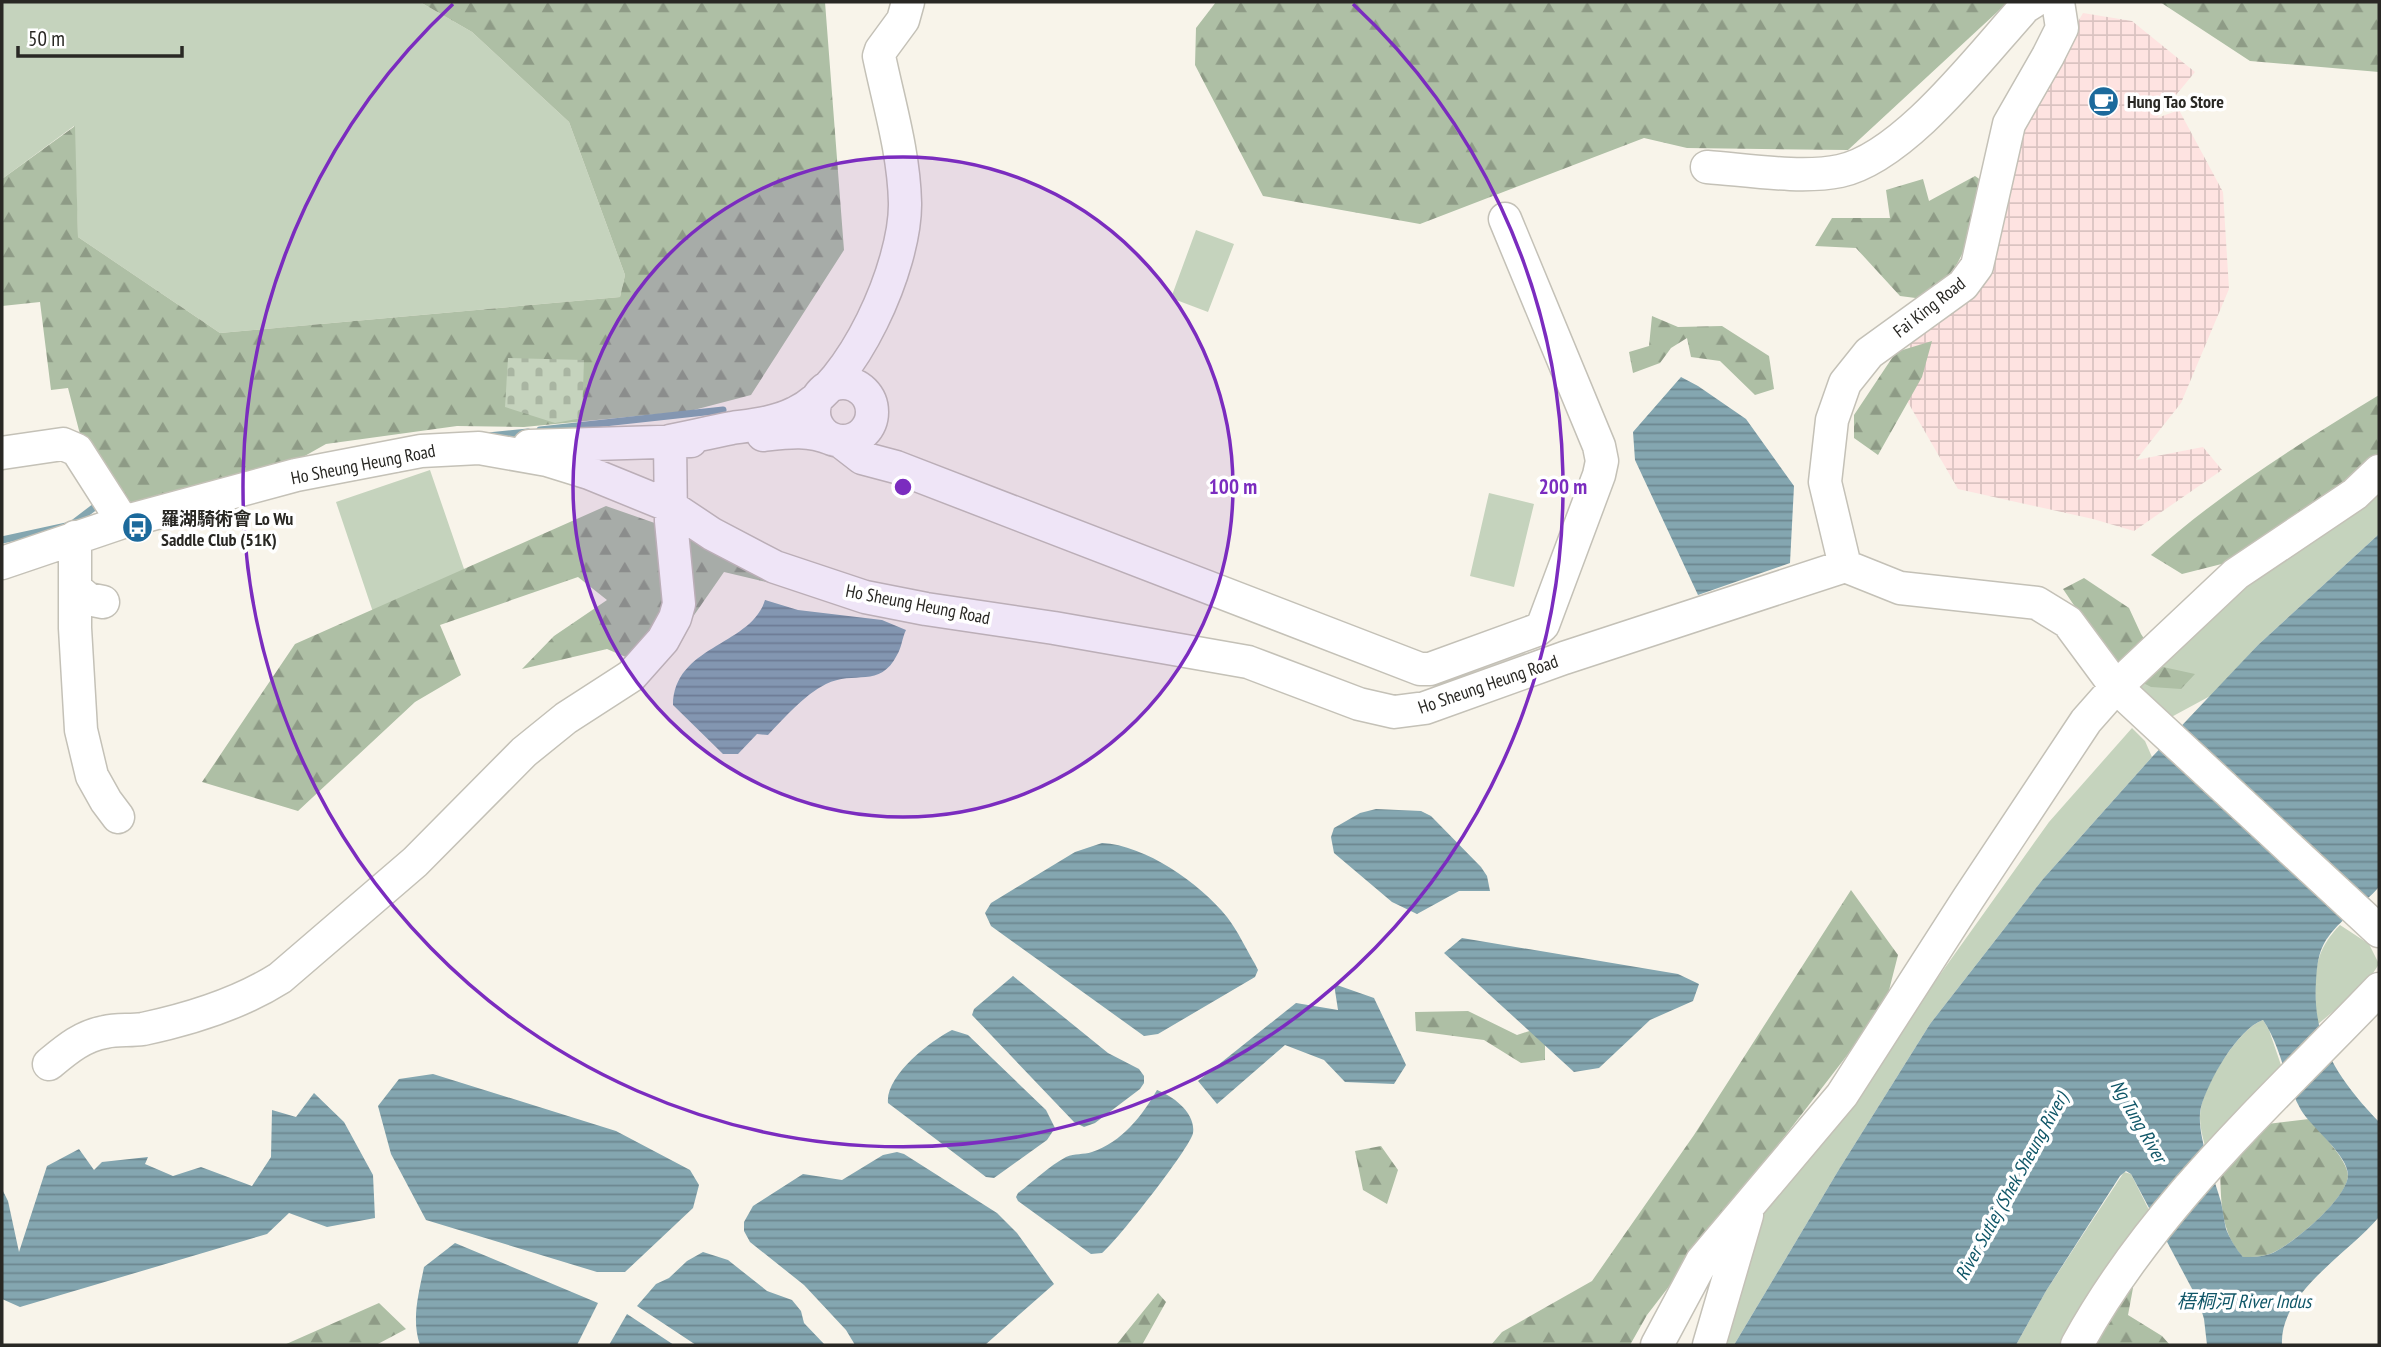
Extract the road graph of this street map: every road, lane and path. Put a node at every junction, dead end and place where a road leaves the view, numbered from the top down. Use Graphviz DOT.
graph roads {
  1 [pos="908,2"];
  2 [pos="2033,2"];
  3 [pos="2059,2"];
  4 [pos="1707,167"];
  5 [pos="1506,219"];
  6 [pos="860,343"];
  7 [pos="823,392"];
  8 [pos="871,407"];
  9 [pos="836,440"];
  10 [pos="670,441"];
  11 [pos="479,448"];
  12 [pos="2,453"];
  13 [pos="895,467"];
  14 [pos="2379,471"];
  15 [pos="670,506"];
  16 [pos="123,522"];
  17 [pos="75,537"];
  18 [pos="2,563"];
  19 [pos="1844,566"];
  20 [pos="75,588"];
  21 [pos="103,602"];
  22 [pos="2116,687"];
  23 [pos="118,817"];
  24 [pos="2379,931"];
  25 [pos="2379,989"];
  26 [pos="49,1064"];
  27 [pos="1751,1203"];
  28 [pos="2090,1339"];
  29 [pos="1657,1345"];
  30 [pos="1709,1345"];
  1 -- 6 [label="street"];
  2 -- 4 [label="street"];
  3 -- 19 [label="street, Fai King Road"];
  5 -- 13 [label="street"];
  6 -- 7 [label="street"];
  6 -- 8 [label="street"];
  7 -- 8 [label="street"];
  7 -- 9 [label="street"];
  7 -- 10 [label="street"];
  8 -- 9 [label="street"];
  8 -- 13 [label="street"];
  9 -- 10 [label="street"];
  9 -- 13 [label="street"];
  10 -- 11 [label="street"];
  10 -- 15 [label="street"];
  11 -- 15 [label="street, Ho Sheung Heung Road"];
  11 -- 16 [label="street, Ho Sheung Heung Road"];
  12 -- 16 [label="street"];
  14 -- 22 [label="street"];
  15 -- 19 [label="street, Ho Sheung Heung Road"];
  15 -- 26 [label="street"];
  16 -- 17 [label="street, Ho Sheung Heung Road"];
  17 -- 18 [label="street, Ho Sheung Heung Road"];
  17 -- 20 [label="street"];
  19 -- 22 [label="street"];
  20 -- 21 [label="street"];
  20 -- 23 [label="street"];
  22 -- 24 [label="street"];
  22 -- 27 [label="street"];
  25 -- 28 [label="street"];
  27 -- 29 [label="street"];
  27 -- 30 [label="street"];
}
